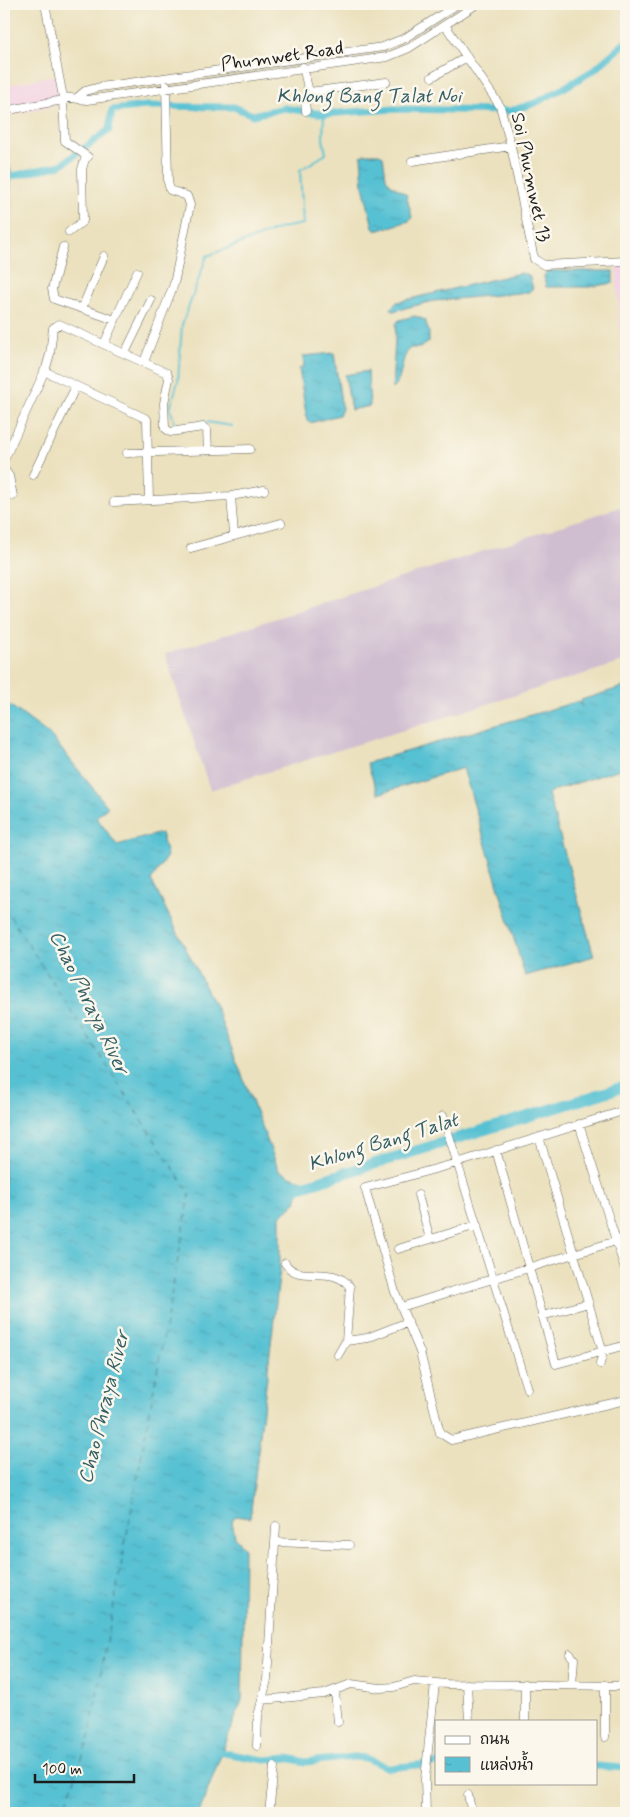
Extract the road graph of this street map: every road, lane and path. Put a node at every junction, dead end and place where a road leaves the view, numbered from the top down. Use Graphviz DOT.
graph roads {
  1 [pos="45,4"];
  2 [pos="458,4"];
  3 [pos="477,4"];
  4 [pos="445,25"];
  5 [pos="467,57"];
  6 [pos="303,67"];
  7 [pos="432,77"];
  8 [pos="165,78"];
  9 [pos="386,82"];
  10 [pos="166,88"];
  11 [pos="308,91"];
  12 [pos="78,97"];
  13 [pos="63,99"];
  14 [pos="14,109"];
  15 [pos="306,111"];
  16 [pos="511,146"];
  17 [pos="412,161"];
  18 [pos="69,232"];
  19 [pos="63,247"];
  20 [pos="104,256"];
  21 [pos="626,261"];
  22 [pos="137,272"];
  23 [pos="151,300"];
  24 [pos="82,308"];
  25 [pos="115,320"];
  26 [pos="104,344"];
  27 [pos="125,353"];
  28 [pos="144,362"];
  29 [pos="44,372"];
  30 [pos="76,386"];
  31 [pos="250,449"];
  32 [pos="208,450"];
  33 [pos="127,453"];
  34 [pos="147,453"];
  35 [pos="4,460"];
  36 [pos="4,469"];
  37 [pos="33,475"];
  38 [pos="264,490"];
  39 [pos="13,496"];
  40 [pos="231,496"];
  41 [pos="149,500"];
  42 [pos="114,502"];
  43 [pos="281,523"];
  44 [pos="234,536"];
  45 [pos="191,548"];
  46 [pos="626,1111"];
  47 [pos="443,1116"];
  48 [pos="579,1124"];
  49 [pos="539,1137"];
  50 [pos="496,1150"];
  51 [pos="457,1163"];
  52 [pos="418,1196"];
  53 [pos="477,1225"];
  54 [pos="626,1238"];
  55 [pos="430,1239"];
  56 [pos="617,1240"];
  57 [pos="398,1249"];
  58 [pos="574,1254"];
  59 [pos="286,1263"];
  60 [pos="528,1267"];
  61 [pos="626,1272"];
  62 [pos="493,1278"];
  63 [pos="589,1303"];
  64 [pos="401,1307"];
  65 [pos="542,1316"];
  66 [pos="408,1322"];
  67 [pos="346,1341"];
  68 [pos="626,1345"];
  69 [pos="603,1352"];
  70 [pos="338,1355"];
  71 [pos="600,1364"];
  72 [pos="526,1389"];
  73 [pos="626,1400"];
  74 [pos="276,1526"];
  75 [pos="275,1542"];
  76 [pos="349,1545"];
  77 [pos="570,1654"];
  78 [pos="435,1683"];
  79 [pos="467,1684"];
  80 [pos="525,1684"];
  81 [pos="572,1685"];
  82 [pos="605,1685"];
  83 [pos="626,1686"];
  84 [pos="335,1692"];
  85 [pos="262,1700"];
  86 [pos="469,1720"];
  87 [pos="525,1720"];
  88 [pos="338,1722"];
  89 [pos="605,1737"];
  90 [pos="257,1746"];
  91 [pos="274,1767"];
  92 [pos="468,1795"];
  93 [pos="269,1813"];
  94 [pos="426,1813"];
  95 [pos="472,1813"];
  1 -- 13 [label="street"];
  2 -- 8 [label="street, Phumwet Road"];
  3 -- 4 [label="street, Phumwet Road"];
  4 -- 5 [label="street, Soi Phumwet 13"];
  4 -- 6 [label="street, Phumwet Road"];
  5 -- 7 [label="street"];
  5 -- 16 [label="street, Soi Phumwet 13"];
  6 -- 10 [label="street, Phumwet Road"];
  6 -- 11 [label="street"];
  8 -- 10 [label="street"];
  8 -- 12 [label="street, Phumwet Road"];
  9 -- 11 [label="street"];
  10 -- 12 [label="street, Phumwet Road"];
  10 -- 28 [label="street"];
  11 -- 15 [label="street"];
  12 -- 13 [label="street, Phumwet Road"];
  13 -- 14 [label="street, Phumwet Road"];
  13 -- 18 [label="street"];
  16 -- 17 [label="street"];
  16 -- 21 [label="street, Soi Phumwet 13"];
  19 -- 24 [label="street"];
  20 -- 24 [label="street"];
  22 -- 25 [label="street"];
  23 -- 27 [label="street"];
  24 -- 25 [label="street"];
  25 -- 26 [label="street"];
  26 -- 27 [label="street"];
  26 -- 29 [label="street"];
  27 -- 28 [label="street"];
  28 -- 32 [label="street"];
  29 -- 30 [label="street"];
  29 -- 35 [label="street"];
  30 -- 34 [label="street"];
  30 -- 37 [label="street"];
  31 -- 32 [label="street"];
  32 -- 34 [label="street"];
  33 -- 34 [label="street"];
  34 -- 41 [label="street"];
  36 -- 39 [label="street"];
  38 -- 40 [label="street"];
  40 -- 41 [label="street"];
  40 -- 44 [label="street"];
  41 -- 42 [label="street"];
  43 -- 44 [label="street"];
  44 -- 45 [label="street"];
  46 -- 48 [label="street"];
  47 -- 51 [label="street"];
  48 -- 49 [label="street"];
  48 -- 56 [label="street"];
  49 -- 50 [label="street"];
  49 -- 58 [label="street"];
  50 -- 51 [label="street"];
  50 -- 60 [label="street"];
  51 -- 53 [label="street"];
  51 -- 64 [label="street"];
  52 -- 55 [label="street"];
  53 -- 55 [label="street"];
  53 -- 62 [label="street"];
  54 -- 56 [label="street"];
  55 -- 57 [label="street"];
  56 -- 58 [label="street"];
  56 -- 61 [label="street"];
  58 -- 60 [label="street"];
  58 -- 63 [label="street"];
  59 -- 67 [label="street"];
  60 -- 62 [label="street"];
  60 -- 65 [label="street"];
  62 -- 64 [label="street"];
  62 -- 72 [label="street"];
  63 -- 65 [label="street"];
  63 -- 69 [label="street"];
  64 -- 66 [label="street"];
  65 -- 69 [label="street"];
  66 -- 67 [label="street"];
  66 -- 73 [label="street"];
  67 -- 70 [label="street"];
  68 -- 69 [label="street"];
  69 -- 71 [label="street"];
  74 -- 75 [label="street"];
  75 -- 76 [label="street"];
  75 -- 85 [label="street"];
  77 -- 81 [label="street"];
  78 -- 79 [label="street"];
  78 -- 84 [label="street"];
  78 -- 94 [label="street"];
  79 -- 80 [label="street"];
  79 -- 86 [label="street"];
  80 -- 81 [label="street"];
  80 -- 87 [label="street"];
  81 -- 82 [label="street"];
  82 -- 83 [label="street"];
  82 -- 89 [label="street"];
  84 -- 85 [label="street"];
  84 -- 88 [label="street"];
  85 -- 90 [label="street"];
  91 -- 93 [label="street"];
  92 -- 95 [label="street"];
}
